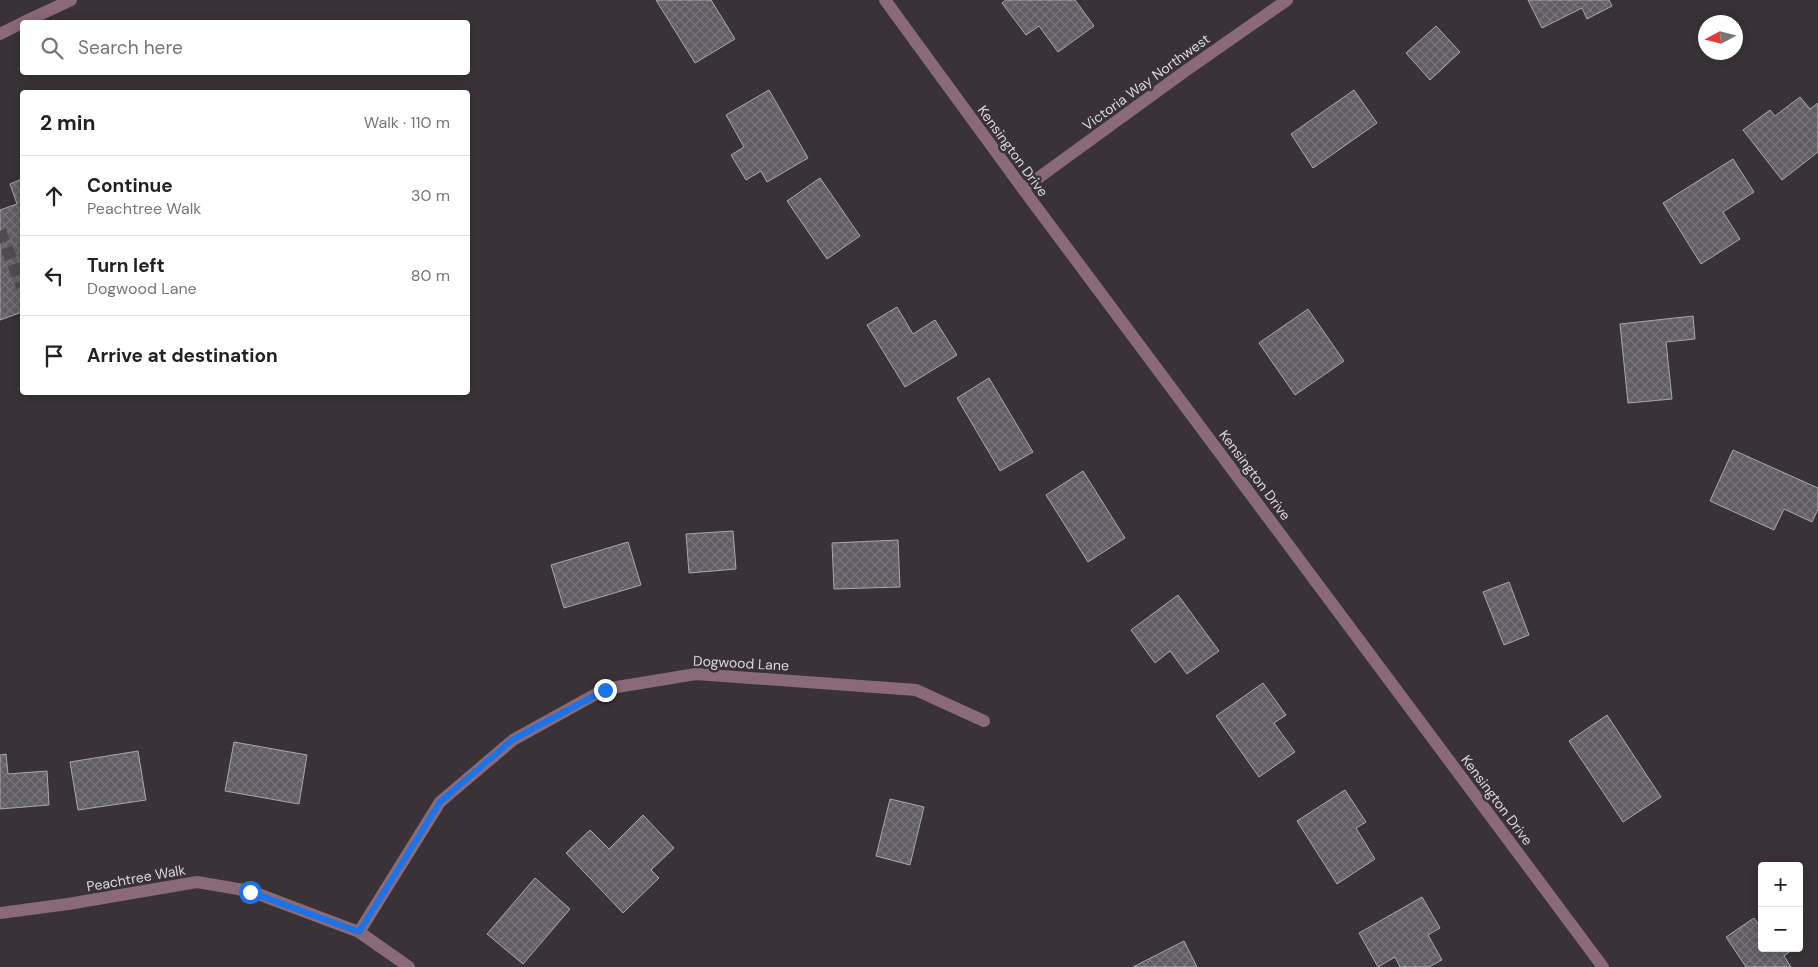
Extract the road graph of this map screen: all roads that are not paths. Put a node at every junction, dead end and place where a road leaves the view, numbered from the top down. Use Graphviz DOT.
graph roads {
  1 [pos="71,0"];
  2 [pos="885,0"];
  3 [pos="1287,0"];
  4 [pos="29,20"];
  5 [pos="20,24"];
  6 [pos="0,34"];
  7 [pos="1022,189"];
  8 [pos="984,721"];
  9 [pos="0,913"];
  10 [pos="359,932"];
  11 [pos="409,967"];
  12 [pos="1603,967"];
  1 -- 4 [label="street"];
  2 -- 7 [label="street, Kensington Drive"];
  3 -- 7 [label="street, Victoria Way Northwest"];
  5 -- 6 [label="street"];
  7 -- 12 [label="street, Kensington Drive"];
  8 -- 10 [label="street, Dogwood Lane"];
  9 -- 10 [label="street, Peachtree Walk"];
  10 -- 11 [label="street, Peachtree Walk"];
}
